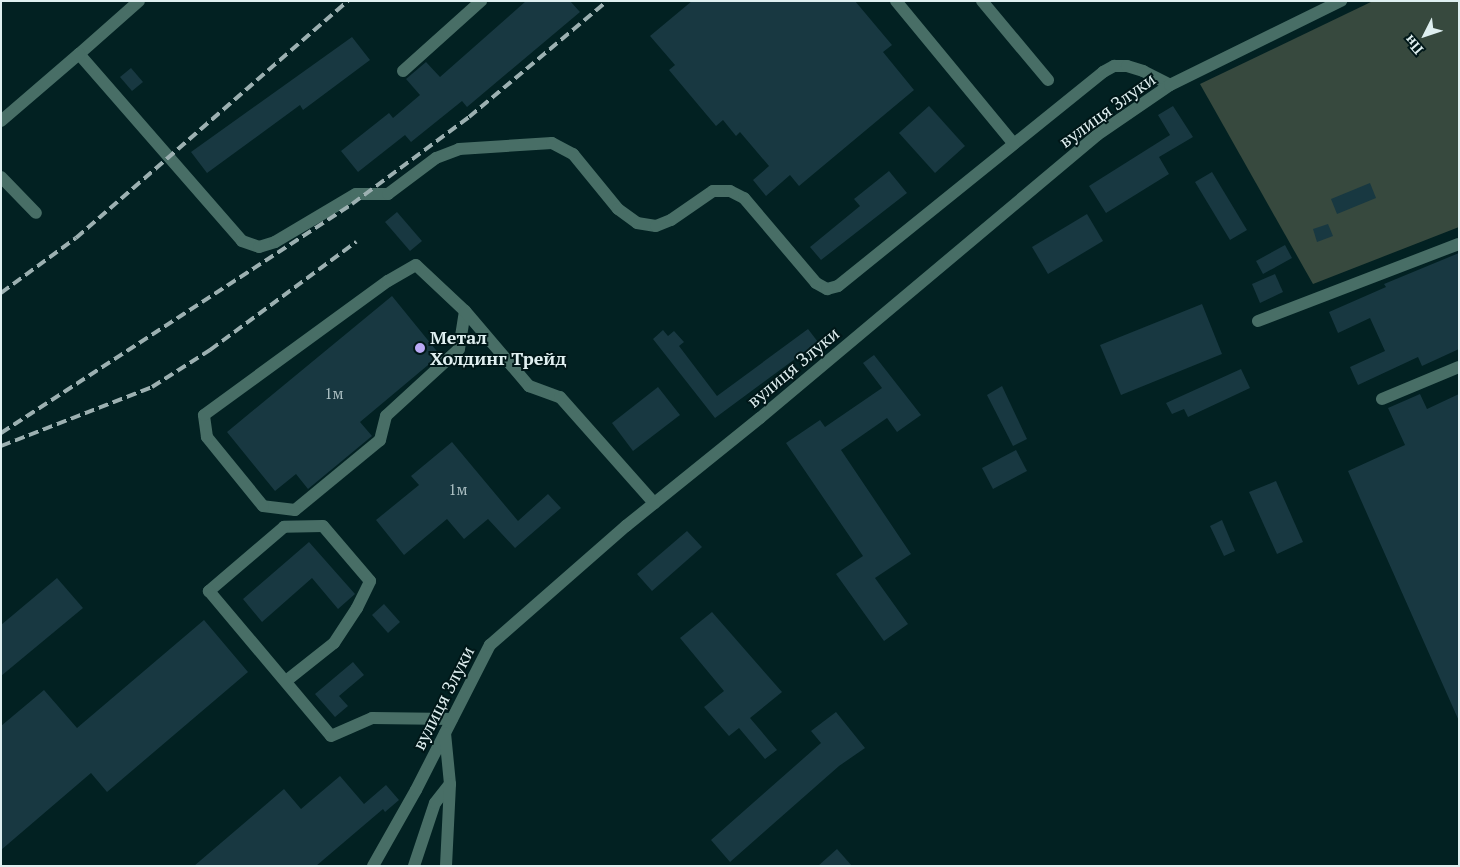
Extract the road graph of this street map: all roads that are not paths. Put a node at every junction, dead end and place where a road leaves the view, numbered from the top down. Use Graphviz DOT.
graph roads {
  1 [pos="139,1"];
  2 [pos="481,1"];
  3 [pos="896,1"];
  4 [pos="982,1"];
  5 [pos="1341,1"];
  6 [pos="76,54"];
  7 [pos="403,71"];
  8 [pos="1048,80"];
  9 [pos="1170,85"];
  10 [pos="1,121"];
  11 [pos="1014,144"];
  12 [pos="1,177"];
  13 [pos="36,213"];
  14 [pos="1459,244"];
  15 [pos="465,311"];
  16 [pos="1258,321"];
  17 [pos="1459,367"];
  18 [pos="1382,399"];
  19 [pos="654,503"];
  20 [pos="286,681"];
  21 [pos="452,719"];
  22 [pos="445,733"];
  23 [pos="450,784"];
  24 [pos="373,866"];
  25 [pos="414,866"];
  26 [pos="446,866"];
  1 -- 6 [label="street"];
  2 -- 7 [label="street"];
  3 -- 11 [label="street"];
  4 -- 8 [label="street"];
  5 -- 9 [label="street, вулиця Злуки"];
  6 -- 10 [label="street"];
  6 -- 11 [label="street"];
  9 -- 11 [label="street"];
  9 -- 19 [label="street, вулиця Злуки"];
  12 -- 13 [label="street"];
  14 -- 16 [label="street"];
  15 -- 15 [label="street"];
  15 -- 19 [label="street"];
  17 -- 18 [label="street"];
  19 -- 21 [label="street, вулиця Злуки"];
  20 -- 20 [label="street"];
  20 -- 21 [label="street"];
  21 -- 22 [label="street, вулиця Злуки"];
  22 -- 23 [label="street"];
  22 -- 24 [label="street, вулиця Злуки"];
  23 -- 25 [label="street"];
  23 -- 26 [label="street"];
}
